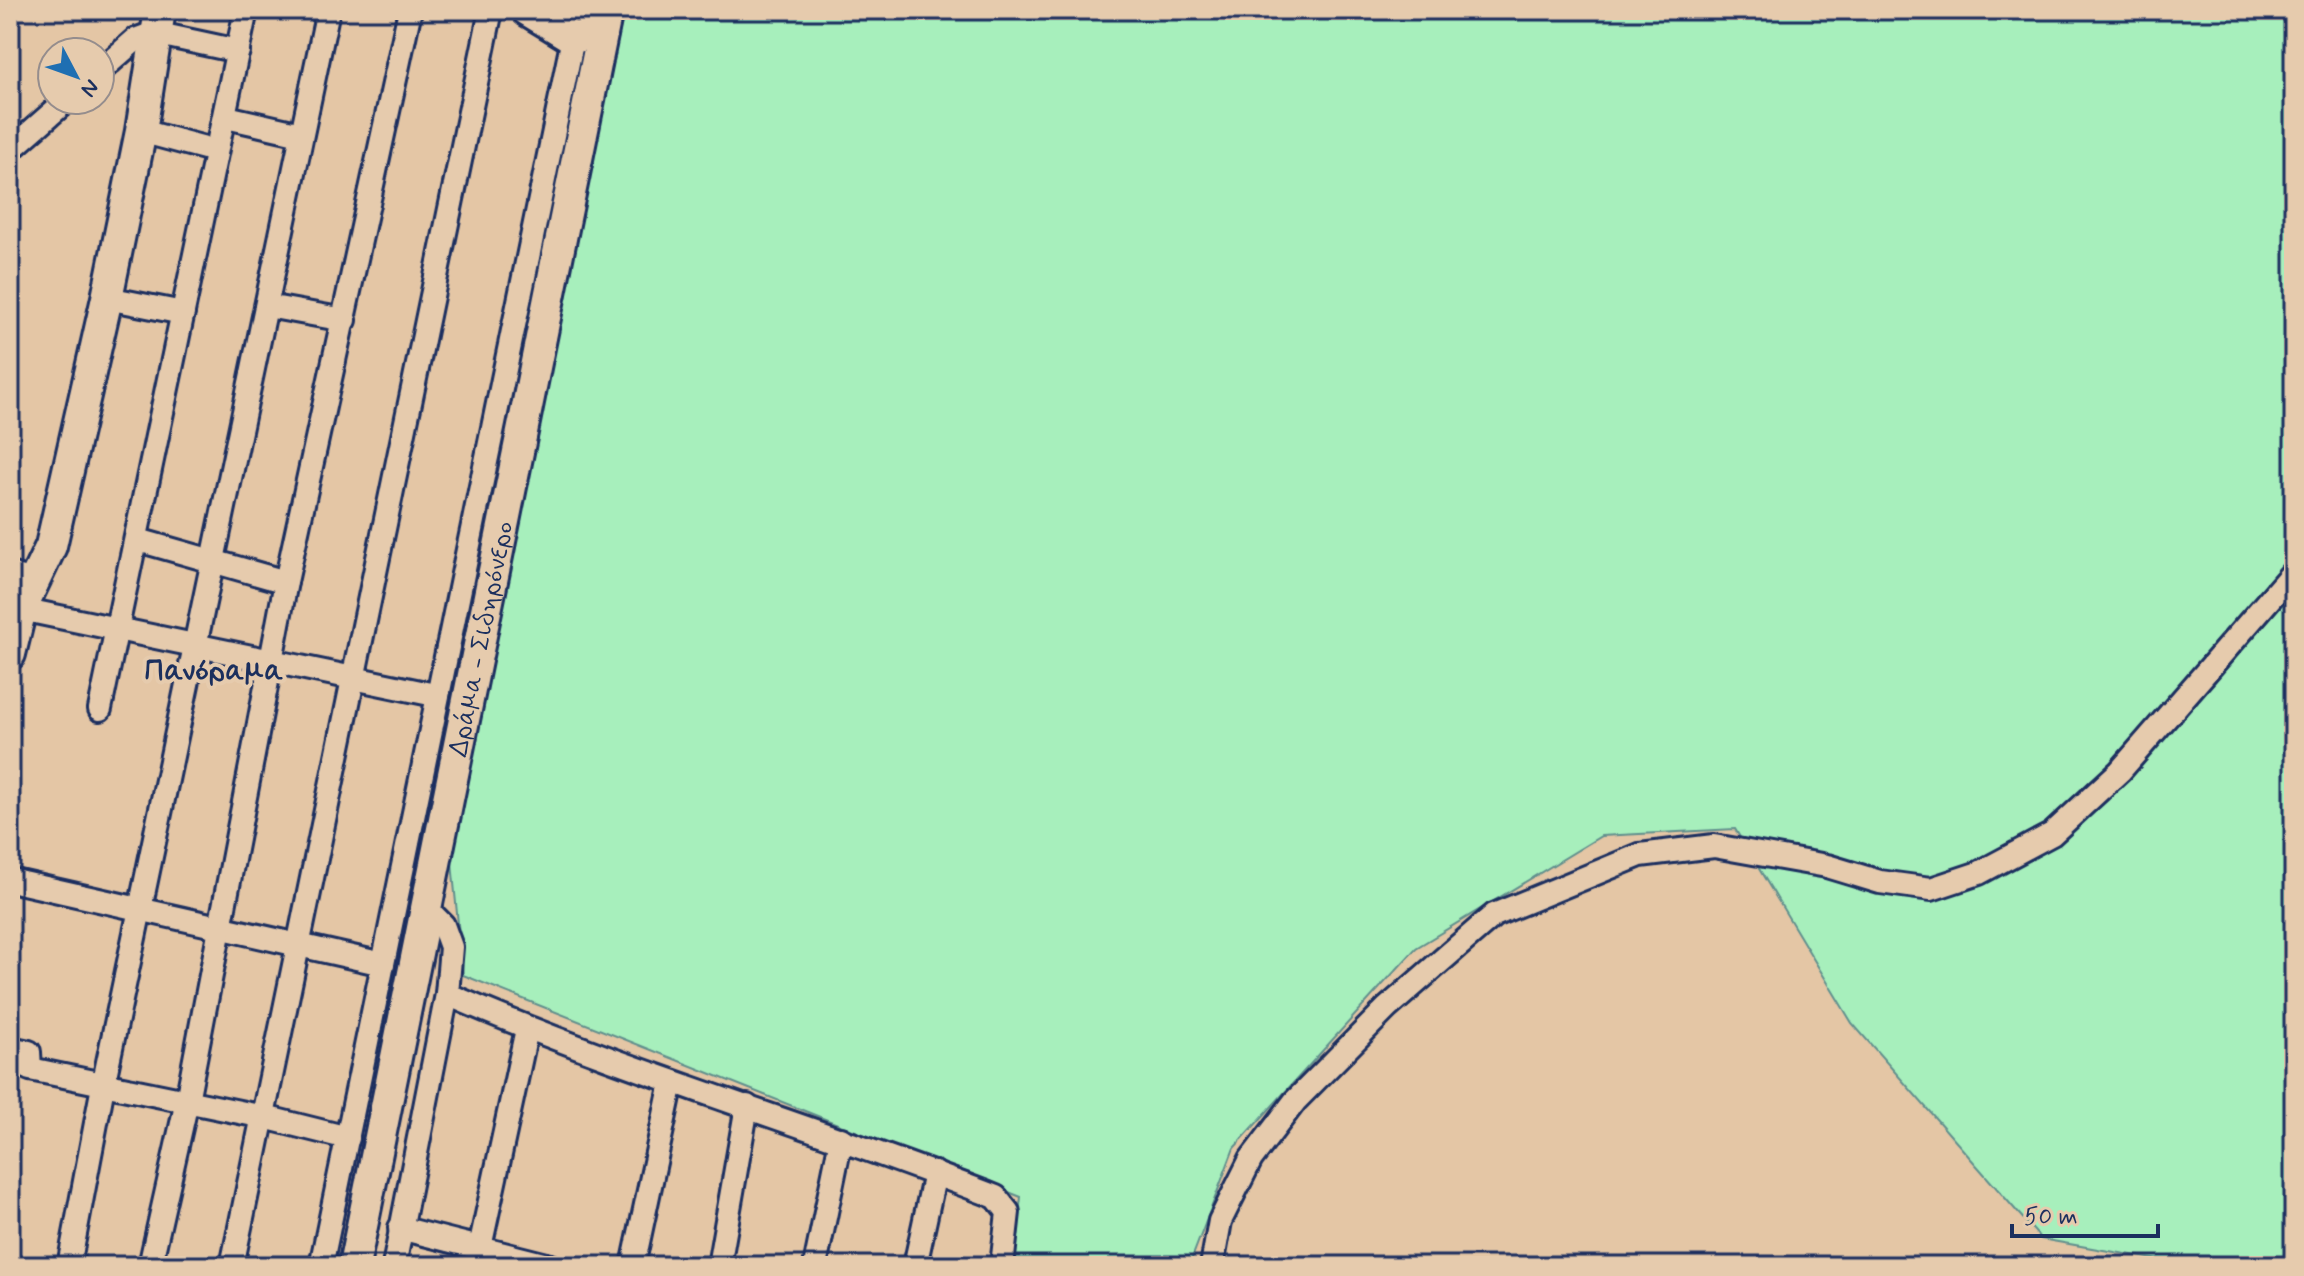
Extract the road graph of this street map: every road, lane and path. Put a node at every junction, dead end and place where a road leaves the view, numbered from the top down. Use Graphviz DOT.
graph roads {
  1 [pos="246,10"];
  2 [pos="328,10"];
  3 [pos="410,10"];
  4 [pos="491,10"];
  5 [pos="527,10"];
  6 [pos="157,22"];
  7 [pos="594,26"];
  8 [pos="238,51"];
  9 [pos="116,57"];
  10 [pos="49,116"];
  11 [pos="226,117"];
  12 [pos="141,131"];
  13 [pos="301,134"];
  14 [pos="10,150"];
  15 [pos="216,151"];
  16 [pos="107,298"];
  17 [pos="267,306"];
  18 [pos="183,313"];
  19 [pos="345,320"];
  20 [pos="138,540"];
  21 [pos="214,560"];
  22 [pos="2294,571"];
  23 [pos="23,578"];
  24 [pos="286,582"];
  25 [pos="21,609"];
  26 [pos="117,629"];
  27 [pos="194,645"];
  28 [pos="10,654"];
  29 [pos="271,661"];
  30 [pos="353,678"];
  31 [pos="435,695"];
  32 [pos="100,709"];
  33 [pos="10,880"];
  34 [pos="426,908"];
  35 [pos="142,911"];
  36 [pos="219,928"];
  37 [pos="298,943"];
  38 [pos="383,964"];
  39 [pos="447,994"];
  40 [pos="527,1029"];
  41 [pos="10,1048"];
  42 [pos="672,1082"];
  43 [pos="103,1086"];
  44 [pos="187,1101"];
  45 [pos="747,1106"];
  46 [pos="264,1117"];
  47 [pos="348,1138"];
  48 [pos="841,1139"];
  49 [pos="935,1173"];
  50 [pos="400,1228"];
  51 [pos="477,1257"];
  52 [pos="74,1266"];
  53 [pos="150,1266"];
  54 [pos="232,1266"];
  55 [pos="321,1266"];
  56 [pos="354,1266"];
  57 [pos="394,1266"];
  58 [pos="551,1266"];
  59 [pos="633,1266"];
  60 [pos="719,1266"];
  61 [pos="815,1266"];
  62 [pos="915,1266"];
  63 [pos="1002,1266"];
  64 [pos="1212,1266"];
  1 -- 8 [label="street"];
  2 -- 13 [label="street"];
  3 -- 19 [label="street"];
  4 -- 30 [label="street"];
  5 -- 7 [label="street"];
  6 -- 8 [label="street"];
  6 -- 9 [label="street"];
  6 -- 12 [label="street"];
  7 -- 31 [label="street"];
  7 -- 34 [label="street, Δράμα - Σιδηρόνερο"];
  8 -- 11 [label="street"];
  10 -- 14 [label="street"];
  11 -- 13 [label="street"];
  11 -- 15 [label="street"];
  12 -- 15 [label="street"];
  12 -- 16 [label="street"];
  13 -- 17 [label="street"];
  15 -- 18 [label="street"];
  16 -- 18 [label="street"];
  16 -- 23 [label="street"];
  17 -- 19 [label="street"];
  17 -- 21 [label="street"];
  18 -- 20 [label="street"];
  19 -- 24 [label="street"];
  20 -- 21 [label="street"];
  20 -- 26 [label="street"];
  21 -- 24 [label="street"];
  21 -- 27 [label="street"];
  22 -- 64 [label="street"];
  23 -- 25 [label="street"];
  24 -- 29 [label="street"];
  25 -- 26 [label="street"];
  25 -- 28 [label="street"];
  26 -- 27 [label="street"];
  26 -- 32 [label="street"];
  27 -- 29 [label="street"];
  27 -- 35 [label="street"];
  29 -- 30 [label="street"];
  29 -- 36 [label="street"];
  30 -- 31 [label="street"];
  30 -- 37 [label="street"];
  31 -- 38 [label="street"];
  33 -- 35 [label="street"];
  34 -- 39 [label="street"];
  34 -- 56 [label="street, Δράμα - Σιδηρόνερο"];
  35 -- 36 [label="street"];
  35 -- 43 [label="street"];
  36 -- 37 [label="street"];
  36 -- 44 [label="street"];
  37 -- 38 [label="street"];
  37 -- 46 [label="street"];
  38 -- 47 [label="street"];
  39 -- 40 [label="street"];
  39 -- 50 [label="street"];
  40 -- 42 [label="street"];
  40 -- 51 [label="street"];
  41 -- 43 [label="street"];
  42 -- 45 [label="street"];
  42 -- 59 [label="street"];
  43 -- 44 [label="street"];
  43 -- 52 [label="street"];
  44 -- 46 [label="street"];
  44 -- 53 [label="street"];
  45 -- 48 [label="street"];
  45 -- 60 [label="street"];
  46 -- 47 [label="street"];
  46 -- 54 [label="street"];
  47 -- 55 [label="street"];
  48 -- 49 [label="street"];
  48 -- 61 [label="street"];
  49 -- 62 [label="street"];
  49 -- 63 [label="street"];
  50 -- 51 [label="street"];
  50 -- 57 [label="street"];
  51 -- 58 [label="street"];
}
